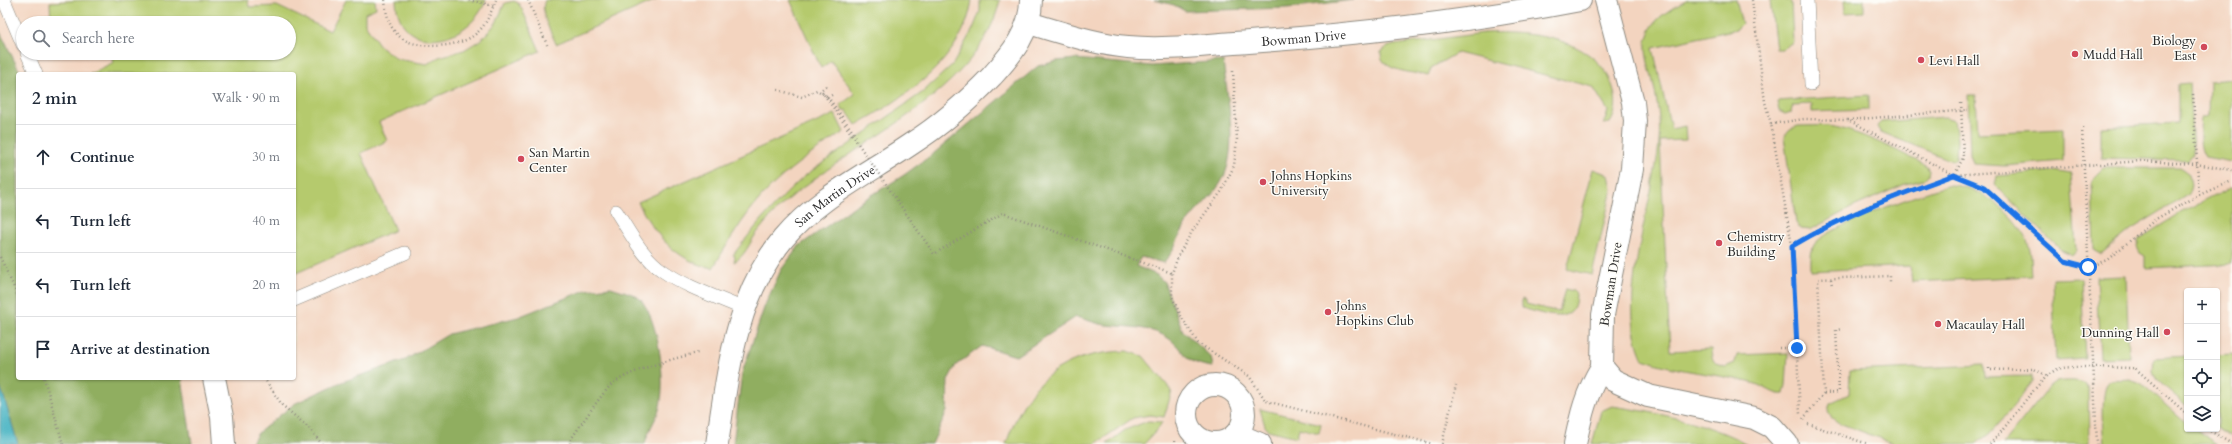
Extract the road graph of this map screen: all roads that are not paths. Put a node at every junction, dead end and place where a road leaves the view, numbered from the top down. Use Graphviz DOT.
graph roads {
  1 [pos="4,0"];
  2 [pos="1030,0"];
  3 [pos="1580,0"];
  4 [pos="1606,0"];
  5 [pos="1807,0"];
  6 [pos="1028,23"];
  7 [pos="16,29"];
  8 [pos="29,60"];
  9 [pos="35,72"];
  10 [pos="1811,84"];
  11 [pos="616,211"];
  12 [pos="405,253"];
  13 [pos="296,299"];
  14 [pos="744,309"];
  15 [pos="1602,367"];
  16 [pos="214,380"];
  17 [pos="1236,434"];
  18 [pos="224,444"];
  19 [pos="717,444"];
  20 [pos="1260,444"];
  21 [pos="1575,444"];
  22 [pos="1787,444"];
  1 -- 7 [label="lane"];
  2 -- 6 [label="street, San Martin Drive"];
  3 -- 6 [label="street, Bowman Drive"];
  4 -- 15 [label="street, Bowman Drive"];
  5 -- 10 [label="lane"];
  6 -- 14 [label="street, San Martin Drive"];
  8 -- 9 [label="lane"];
  11 -- 14 [label="lane"];
  12 -- 13 [label="lane"];
  14 -- 19 [label="street, San Martin Drive"];
  15 -- 21 [label="street"];
  15 -- 22 [label="street"];
  16 -- 18 [label="street"];
  17 -- 20 [label="street"];
}
